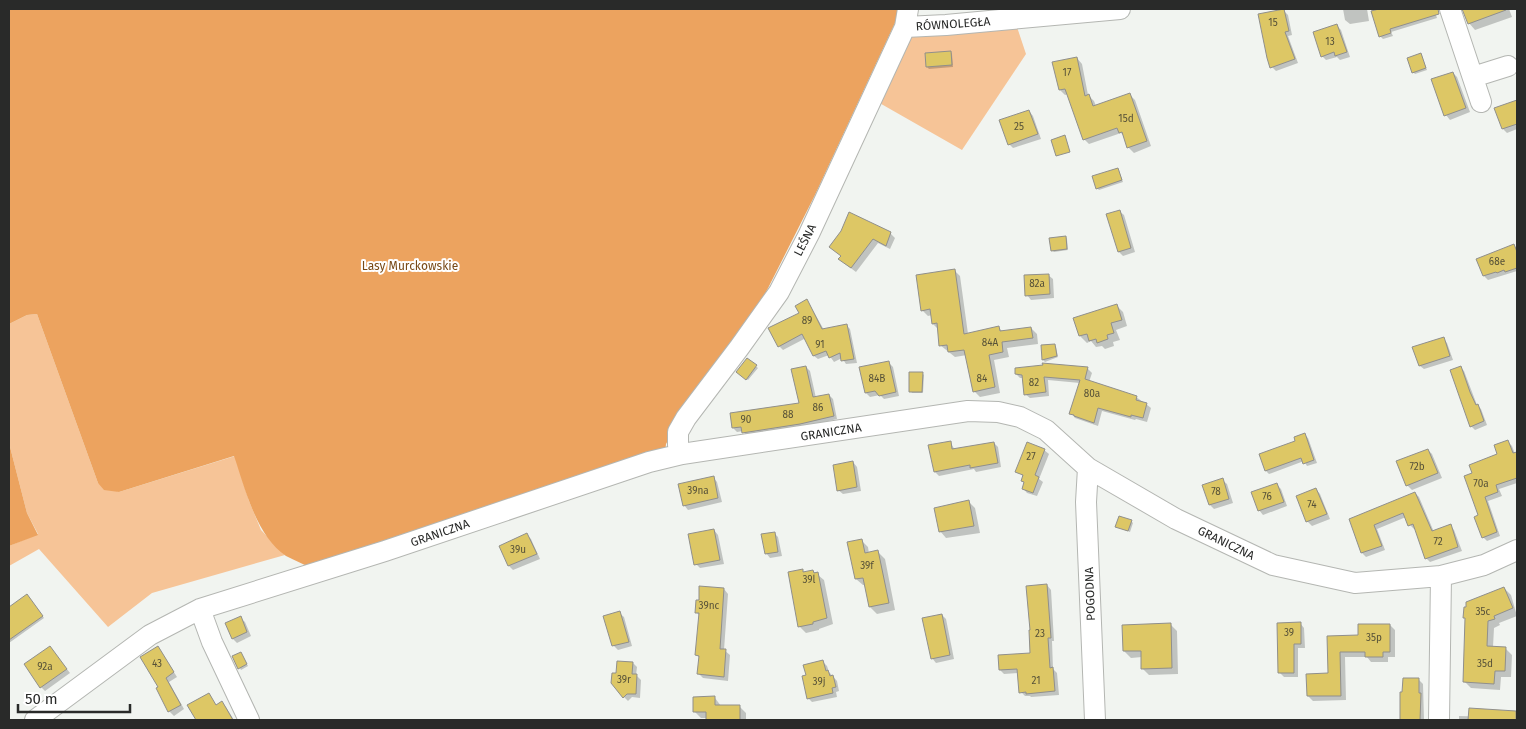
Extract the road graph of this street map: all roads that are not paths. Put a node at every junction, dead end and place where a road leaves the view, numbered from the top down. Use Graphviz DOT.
graph roads {
  1 [pos="1120,9"];
  2 [pos="1450,9"];
  3 [pos="906,18"];
  4 [pos="1508,66"];
  5 [pos="1473,77"];
  6 [pos="1481,102"];
  7 [pos="682,454"];
  8 [pos="1088,468"];
  9 [pos="1517,550"];
  10 [pos="1441,576"];
  11 [pos="200,609"];
  12 [pos="35,720"];
  13 [pos="249,720"];
  14 [pos="1095,720"];
  15 [pos="1439,720"];
  1 -- 3 [label="street, RÓWNOLEGŁA"];
  2 -- 5 [label="street"];
  3 -- 7 [label="street, LEŚNA"];
  4 -- 5 [label="street"];
  5 -- 6 [label="street"];
  7 -- 8 [label="street, GRANICZNA"];
  7 -- 11 [label="street, GRANICZNA"];
  8 -- 10 [label="street, GRANICZNA"];
  8 -- 14 [label="street, POGODNA"];
  9 -- 10 [label="street, GRANICZNA"];
  10 -- 15 [label="street"];
  11 -- 12 [label="street, GRANICZNA"];
  11 -- 13 [label="street"];
}
